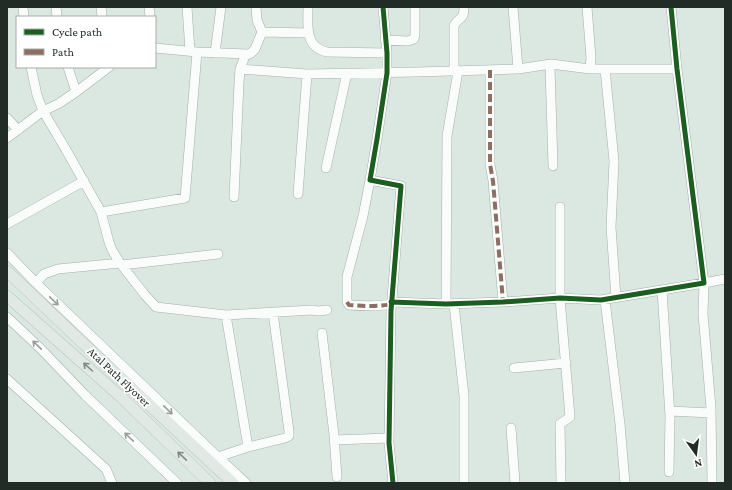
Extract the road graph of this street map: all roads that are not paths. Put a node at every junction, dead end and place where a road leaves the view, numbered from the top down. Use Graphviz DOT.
graph roads {
  1 [pos="187,7"];
  2 [pos="221,7"];
  3 [pos="256,7"];
  4 [pos="308,7"];
  5 [pos="383,7"];
  6 [pos="415,7"];
  7 [pos="464,7"];
  8 [pos="513,7"];
  9 [pos="587,7"];
  10 [pos="671,7"];
  11 [pos="262,32"];
  12 [pos="308,33"];
  13 [pos="385,40"];
  14 [pos="156,48"];
  15 [pos="215,53"];
  16 [pos="387,55"];
  17 [pos="195,56"];
  18 [pos="244,61"];
  19 [pos="551,64"];
  20 [pos="590,64"];
  21 [pos="518,65"];
  22 [pos="455,67"];
  23 [pos="31,68"];
  24 [pos="68,68"];
  25 [pos="108,68"];
  26 [pos="605,69"];
  27 [pos="677,69"];
  28 [pos="387,70"];
  29 [pos="490,70"];
  30 [pos="347,73"];
  31 [pos="307,74"];
  32 [pos="76,92"];
  33 [pos="43,111"];
  34 [pos="7,118"];
  35 [pos="18,130"];
  36 [pos="7,138"];
  37 [pos="553,166"];
  38 [pos="326,168"];
  39 [pos="370,180"];
  40 [pos="84,181"];
  41 [pos="298,194"];
  42 [pos="234,198"];
  43 [pos="560,207"];
  44 [pos="102,212"];
  45 [pos="7,224"];
  46 [pos="7,253"];
  47 [pos="218,254"];
  48 [pos="121,264"];
  49 [pos="7,271"];
  50 [pos="725,279"];
  51 [pos="36,283"];
  52 [pos="704,283"];
  53 [pos="662,290"];
  54 [pos="7,296"];
  55 [pos="560,298"];
  56 [pos="616,298"];
  57 [pos="605,300"];
  58 [pos="503,302"];
  59 [pos="450,304"];
  60 [pos="391,306"];
  61 [pos="327,310"];
  62 [pos="273,313"];
  63 [pos="226,315"];
  64 [pos="7,317"];
  65 [pos="322,333"];
  66 [pos="566,362"];
  67 [pos="514,368"];
  68 [pos="9,385"];
  69 [pos="670,411"];
  70 [pos="711,413"];
  71 [pos="511,428"];
  72 [pos="389,438"];
  73 [pos="334,440"];
  74 [pos="248,447"];
  75 [pos="218,457"];
  76 [pos="669,472"];
  77 [pos="337,477"];
  78 [pos="112,483"];
  79 [pos="177,483"];
  80 [pos="210,483"];
  81 [pos="233,483"];
  82 [pos="246,483"];
  83 [pos="392,483"];
  84 [pos="464,483"];
  85 [pos="515,483"];
  86 [pos="561,483"];
  87 [pos="625,483"];
  88 [pos="712,483"];
  1 -- 17 [label="street"];
  2 -- 15 [label="street"];
  3 -- 11 [label="street"];
  4 -- 12 [label="street"];
  5 -- 13 [label="street"];
  6 -- 13 [label="street"];
  7 -- 22 [label="street"];
  8 -- 21 [label="street"];
  9 -- 20 [label="street"];
  10 -- 27 [label="street"];
  11 -- 12 [label="street"];
  11 -- 18 [label="street"];
  12 -- 16 [label="street"];
  13 -- 16 [label="street"];
  14 -- 17 [label="street"];
  15 -- 17 [label="street"];
  15 -- 18 [label="street"];
  16 -- 28 [label="street"];
  17 -- 44 [label="street"];
  18 -- 31 [label="street"];
  18 -- 42 [label="street"];
  19 -- 20 [label="street"];
  19 -- 21 [label="street"];
  19 -- 37 [label="street"];
  20 -- 26 [label="street"];
  21 -- 29 [label="street"];
  22 -- 28 [label="street"];
  22 -- 29 [label="street"];
  22 -- 59 [label="street"];
  23 -- 33 [label="street"];
  24 -- 32 [label="street"];
  25 -- 32 [label="street"];
  26 -- 27 [label="street"];
  26 -- 56 [label="street"];
  27 -- 52 [label="street"];
  28 -- 30 [label="street"];
  28 -- 39 [label="street"];
  29 -- 58 [label="street"];
  30 -- 31 [label="street"];
  30 -- 38 [label="street"];
  31 -- 41 [label="street"];
  32 -- 33 [label="street"];
  33 -- 35 [label="street"];
  33 -- 40 [label="street"];
  34 -- 35 [label="street"];
  35 -- 36 [label="street"];
  39 -- 60 [label="street"];
  39 -- 60 [label="street"];
  40 -- 44 [label="street"];
  40 -- 45 [label="street"];
  43 -- 55 [label="street"];
  44 -- 48 [label="street"];
  46 -- 51 [label="street"];
  47 -- 48 [label="street"];
  48 -- 51 [label="street"];
  48 -- 63 [label="street"];
  49 -- 81 [label="main road, Atal Path Flyover"];
  50 -- 52 [label="street"];
  51 -- 75 [label="street, one-way"];
  52 -- 53 [label="street"];
  52 -- 70 [label="street"];
  53 -- 56 [label="street"];
  53 -- 69 [label="street"];
  80 -- 54 [label="main road, Atal Path Flyover, one-way"];
  55 -- 57 [label="street"];
  55 -- 58 [label="street"];
  55 -- 66 [label="street"];
  56 -- 57 [label="street"];
  57 -- 87 [label="street"];
  58 -- 59 [label="street"];
  59 -- 60 [label="street"];
  59 -- 84 [label="street"];
  60 -- 72 [label="street"];
  61 -- 62 [label="street"];
  62 -- 63 [label="street"];
  62 -- 74 [label="street"];
  63 -- 74 [label="street"];
  79 -- 64 [label="street, one-way"];
  65 -- 73 [label="street"];
  66 -- 67 [label="street"];
  66 -- 86 [label="street"];
  68 -- 78 [label="street"];
  69 -- 70 [label="street"];
  69 -- 76 [label="street"];
  70 -- 88 [label="street"];
  71 -- 85 [label="street"];
  72 -- 73 [label="street"];
  72 -- 83 [label="street"];
  73 -- 77 [label="street"];
  74 -- 75 [label="street"];
  75 -- 82 [label="street"];
}
